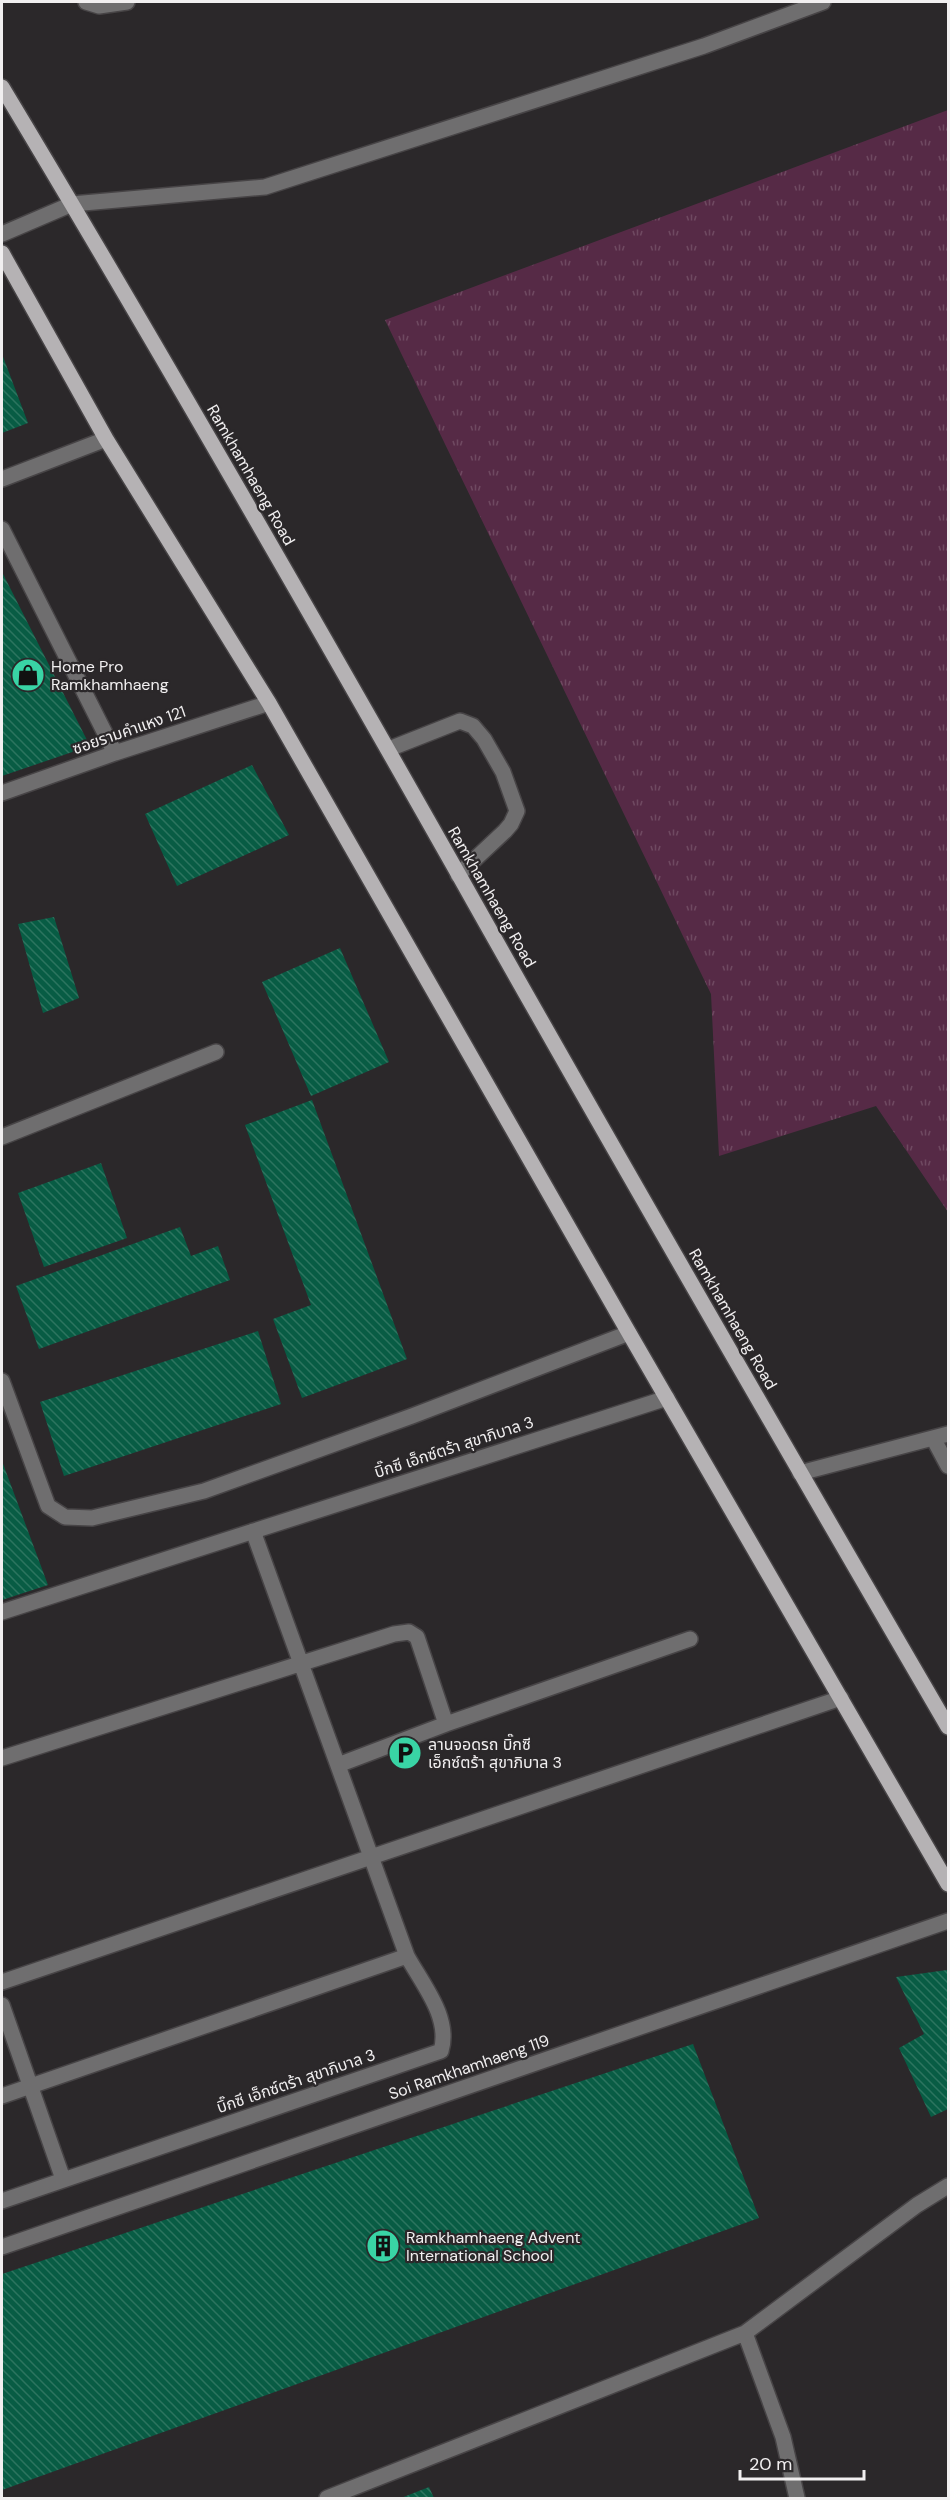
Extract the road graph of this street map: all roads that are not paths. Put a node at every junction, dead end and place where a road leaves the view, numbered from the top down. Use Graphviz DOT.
graph roads {
  1 [pos="86,2"];
  2 [pos="127,2"];
  3 [pos="823,2"];
  4 [pos="2,87"];
  5 [pos="72,204"];
  6 [pos="2,234"];
  7 [pos="2,253"];
  8 [pos="106,439"];
  9 [pos="2,479"];
  10 [pos="2,529"];
  11 [pos="269,703"];
  12 [pos="389,749"];
  13 [pos="115,753"];
  14 [pos="2,793"];
  15 [pos="458,875"];
  16 [pos="216,1052"];
  17 [pos="2,1137"];
  18 [pos="629,1333"];
  19 [pos="2,1381"];
  20 [pos="667,1398"];
  21 [pos="948,1434"];
  22 [pos="933,1438"];
  23 [pos="948,1466"];
  24 [pos="800,1473"];
  25 [pos="253,1531"];
  26 [pos="2,1612"];
  27 [pos="690,1639"];
  28 [pos="300,1662"];
  29 [pos="841,1698"];
  30 [pos="446,1724"];
  31 [pos="948,1727"];
  32 [pos="2,1758"];
  33 [pos="338,1765"];
  34 [pos="370,1856"];
  35 [pos="948,1884"];
  36 [pos="948,1921"];
  37 [pos="407,1956"];
  38 [pos="2,1982"];
  39 [pos="2,2005"];
  40 [pos="30,2086"];
  41 [pos="2,2096"];
  42 [pos="63,2179"];
  43 [pos="948,2186"];
  44 [pos="2,2201"];
  45 [pos="2,2247"];
  46 [pos="745,2333"];
  47 [pos="327,2499"];
  48 [pos="797,2499"];
  1 -- 2 [label="street"];
  3 -- 5 [label="street"];
  4 -- 5 [label="main road, Ramkhamhaeng Road"];
  5 -- 6 [label="street"];
  5 -- 12 [label="main road, Ramkhamhaeng Road"];
  7 -- 8 [label="main road"];
  8 -- 9 [label="street"];
  8 -- 11 [label="main road"];
  10 -- 13 [label="street"];
  11 -- 13 [label="street, ซอยรามคำแหง 121"];
  11 -- 18 [label="main road"];
  12 -- 15 [label="main road, Ramkhamhaeng Road"];
  12 -- 15 [label="street"];
  13 -- 14 [label="street, ซอยรามคำแหง 121"];
  15 -- 24 [label="main road, Ramkhamhaeng Road"];
  16 -- 17 [label="street"];
  18 -- 19 [label="street"];
  18 -- 20 [label="main road"];
  20 -- 25 [label="street, บิ๊กซี เอ็กซ์ตร้า สุขาภิบาล 3"];
  20 -- 29 [label="main road"];
  21 -- 22 [label="street"];
  22 -- 23 [label="street"];
  22 -- 24 [label="street"];
  24 -- 31 [label="main road, Ramkhamhaeng Road"];
  25 -- 26 [label="street, บิ๊กซี เอ็กซ์ตร้า สุขาภิบาล 3"];
  25 -- 28 [label="street, บิ๊กซี เอ็กซ์ตร้า สุขาภิบาล 3"];
  27 -- 30 [label="street"];
  28 -- 30 [label="street"];
  28 -- 32 [label="street"];
  28 -- 33 [label="street, บิ๊กซี เอ็กซ์ตร้า สุขาภิบาล 3"];
  29 -- 34 [label="street"];
  29 -- 35 [label="main road"];
  30 -- 33 [label="street"];
  33 -- 34 [label="street, บิ๊กซี เอ็กซ์ตร้า สุขาภิบาล 3"];
  34 -- 37 [label="street, บิ๊กซี เอ็กซ์ตร้า สุขาภิบาล 3"];
  34 -- 38 [label="street"];
  36 -- 45 [label="street, Soi Ramkhamhaeng 119"];
  37 -- 40 [label="street"];
  37 -- 42 [label="street, บิ๊กซี เอ็กซ์ตร้า สุขาภิบาล 3"];
  39 -- 40 [label="street"];
  40 -- 41 [label="street"];
  40 -- 42 [label="street"];
  42 -- 44 [label="street, บิ๊กซี เอ็กซ์ตร้า สุขาภิบาล 3"];
  43 -- 46 [label="street"];
  46 -- 47 [label="street"];
  46 -- 48 [label="street"];
}
